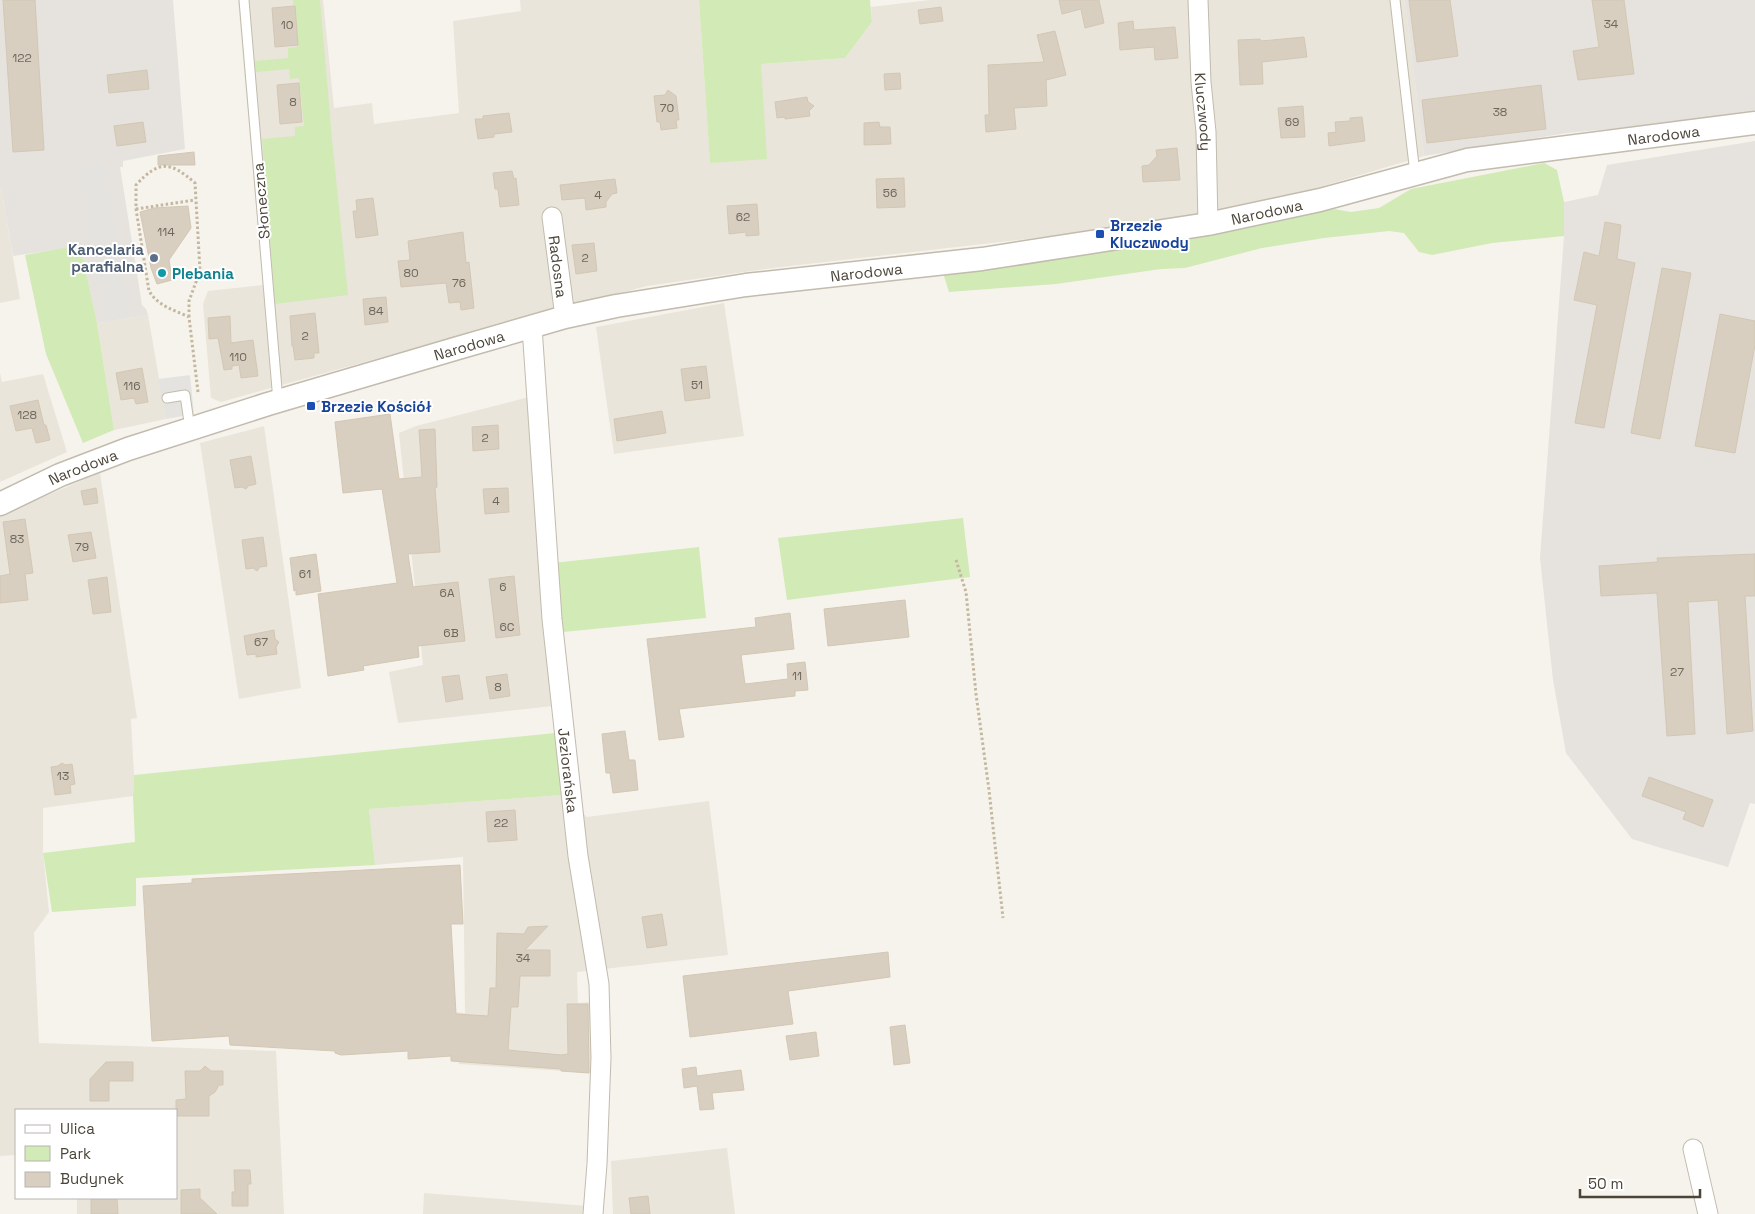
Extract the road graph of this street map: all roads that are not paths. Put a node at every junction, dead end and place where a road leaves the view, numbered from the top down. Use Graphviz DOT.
graph roads {
  1 [pos="244,0"];
  2 [pos="1198,0"];
  3 [pos="1395,0"];
  4 [pos="1755,123"];
  5 [pos="1415,174"];
  6 [pos="552,216"];
  7 [pos="1208,224"];
  8 [pos="565,317"];
  9 [pos="532,327"];
  10 [pos="167,398"];
  11 [pos="278,402"];
  12 [pos="190,429"];
  13 [pos="0,504"];
  14 [pos="1693,1149"];
  15 [pos="593,1214"];
  16 [pos="1708,1214"];
  1 -- 11 [label="lane, Słoneczna"];
  2 -- 7 [label="street, Kluczwody"];
  3 -- 5 [label="lane"];
  4 -- 5 [label="street, Narodowa"];
  5 -- 7 [label="street, Narodowa"];
  6 -- 8 [label="street, Radosna"];
  7 -- 8 [label="street, Narodowa"];
  8 -- 9 [label="street, Narodowa"];
  9 -- 11 [label="street, Narodowa"];
  9 -- 15 [label="street, Jeziorańska"];
  10 -- 12 [label="lane"];
  11 -- 12 [label="street, Narodowa"];
  12 -- 13 [label="street, Narodowa"];
  14 -- 16 [label="street"];
}
